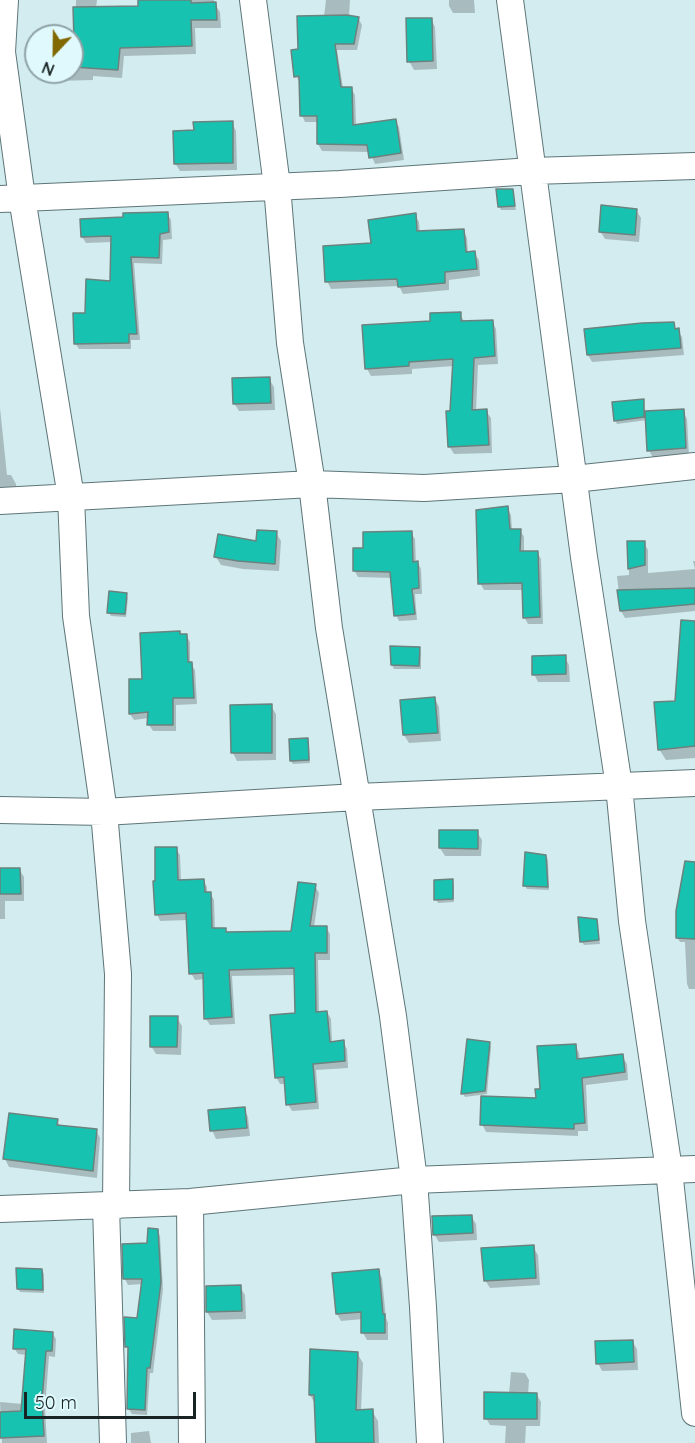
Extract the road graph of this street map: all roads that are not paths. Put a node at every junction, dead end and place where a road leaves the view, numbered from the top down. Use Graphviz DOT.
graph roads {
  1 [pos="5,0"];
  2 [pos="254,0"];
  3 [pos="510,0"];
  4 [pos="695,166"];
  5 [pos="532,171"];
  6 [pos="277,186"];
  7 [pos="11,198"];
  8 [pos="695,466"];
  9 [pos="574,479"];
  10 [pos="312,483"];
  11 [pos="71,497"];
  12 [pos="0,501"];
  13 [pos="695,783"];
  14 [pos="619,786"];
  15 [pos="357,797"];
  16 [pos="0,810"];
  17 [pos="104,812"];
  18 [pos="695,1169"];
  19 [pos="669,1170"];
  20 [pos="414,1180"];
  21 [pos="190,1202"];
  22 [pos="111,1206"];
  23 [pos="0,1209"];
  24 [pos="695,1413"];
  25 [pos="113,1443"];
  26 [pos="192,1443"];
  27 [pos="430,1443"];
  1 -- 7 [label="street"];
  2 -- 6 [label="street"];
  3 -- 5 [label="street"];
  4 -- 5 [label="street"];
  5 -- 6 [label="street"];
  5 -- 9 [label="street"];
  6 -- 7 [label="street"];
  6 -- 10 [label="street"];
  7 -- 11 [label="street"];
  8 -- 9 [label="street"];
  9 -- 10 [label="street"];
  9 -- 14 [label="street"];
  10 -- 11 [label="street"];
  10 -- 15 [label="street"];
  11 -- 12 [label="street"];
  11 -- 17 [label="street"];
  13 -- 14 [label="street"];
  14 -- 15 [label="street"];
  14 -- 19 [label="street"];
  15 -- 17 [label="street"];
  15 -- 20 [label="street"];
  16 -- 17 [label="street"];
  17 -- 22 [label="street"];
  18 -- 19 [label="street"];
  19 -- 20 [label="street"];
  19 -- 24 [label="street"];
  20 -- 21 [label="street"];
  20 -- 27 [label="street"];
  21 -- 22 [label="street"];
  21 -- 26 [label="street"];
  22 -- 23 [label="street"];
  22 -- 25 [label="street"];
}
